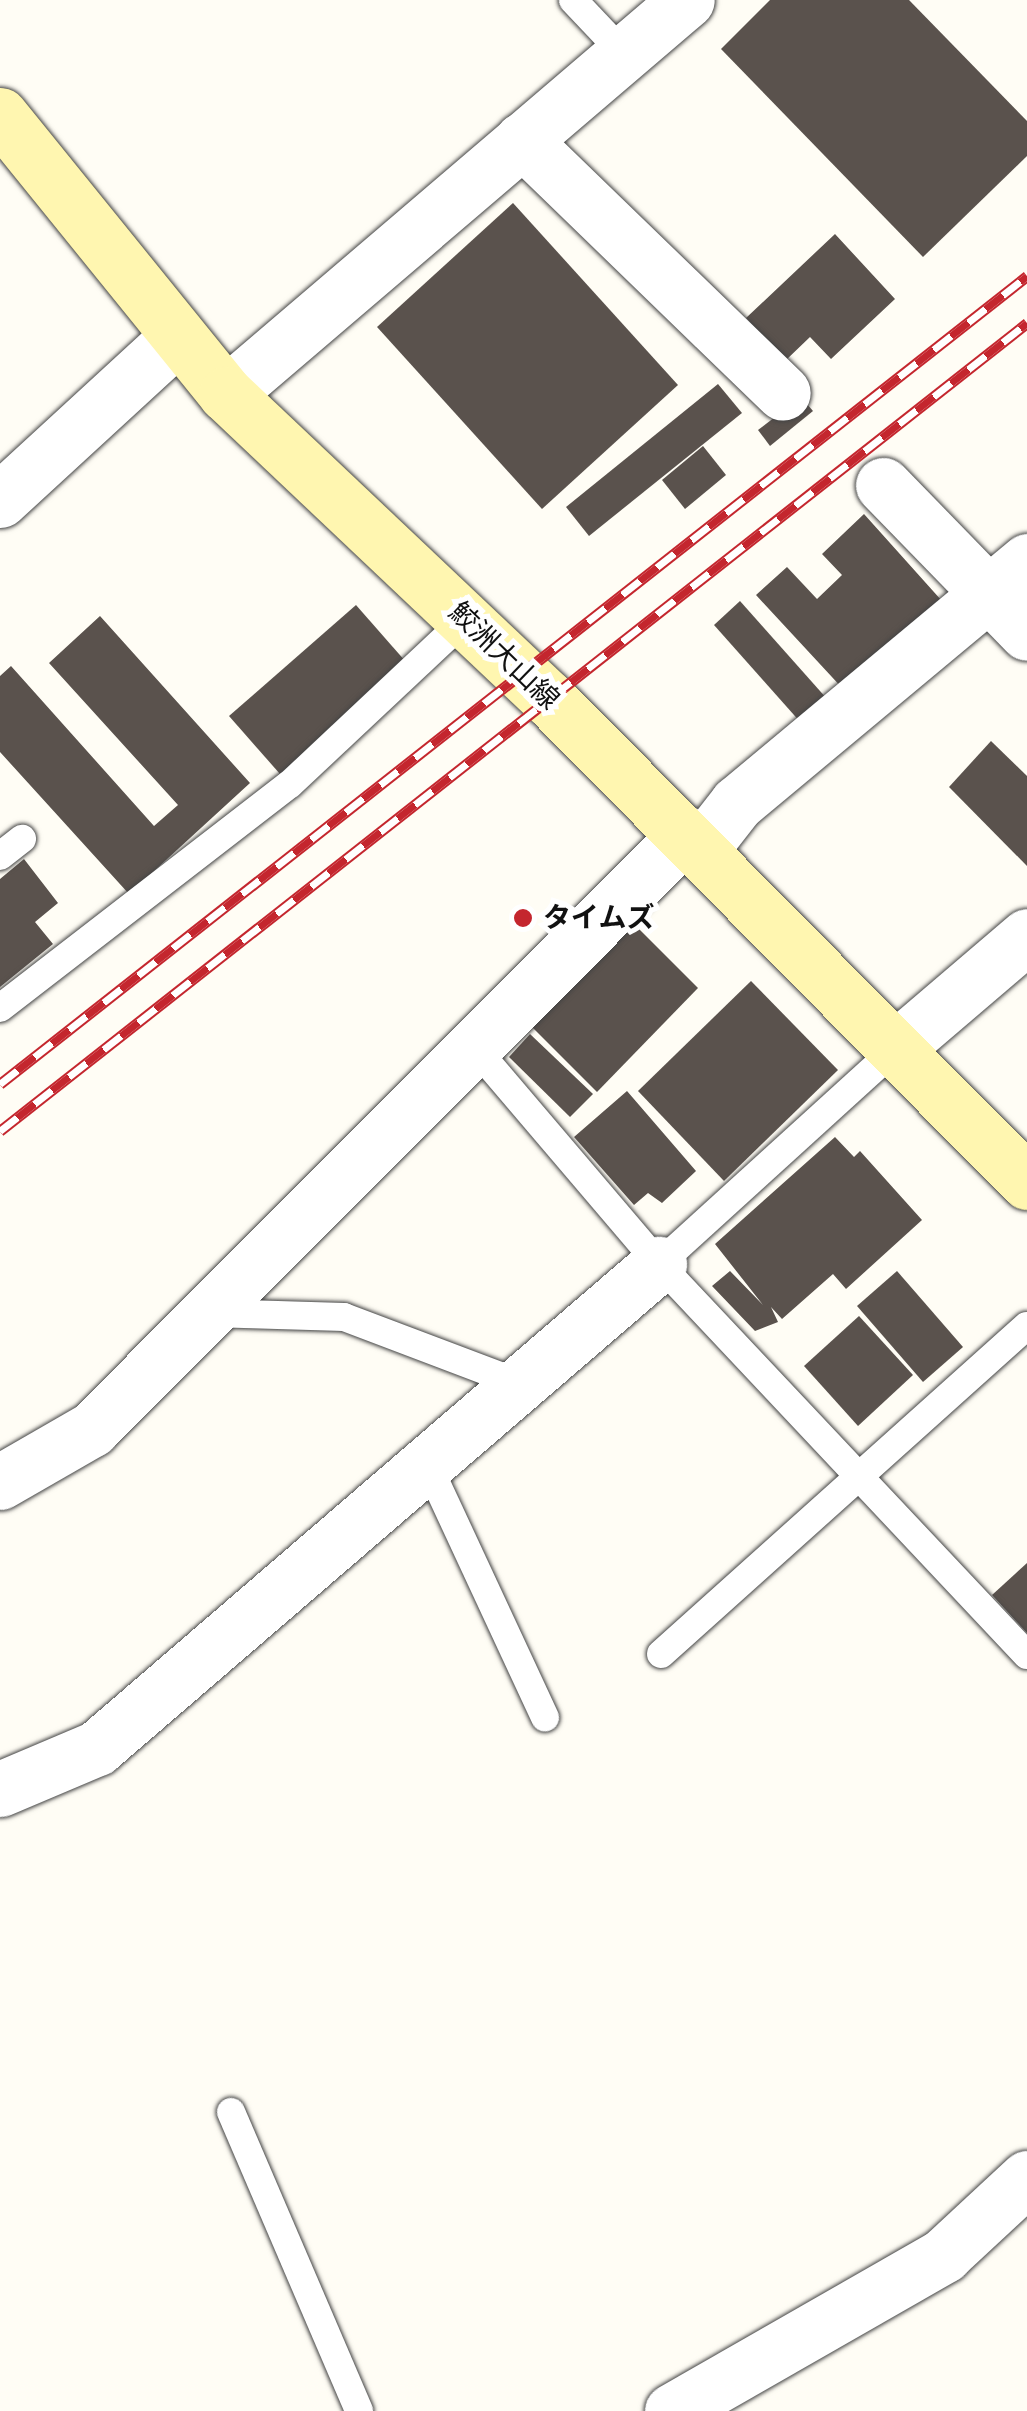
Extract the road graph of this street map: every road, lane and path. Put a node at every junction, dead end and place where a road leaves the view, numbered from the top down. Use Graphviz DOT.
graph roads {
  1 [pos="573,0"];
  2 [pos="687,0"];
  3 [pos="624,54"];
  4 [pos="0,115"];
  5 [pos="522,140"];
  6 [pos="176,338"];
  7 [pos="783,393"];
  8 [pos="226,394"];
  9 [pos="884,484"];
  10 [pos="0,500"];
  11 [pos="1007,577"];
  12 [pos="466,619"];
  13 [pos="1027,633"];
  14 [pos="693,841"];
  15 [pos="1027,936"];
  16 [pos="0,1008"];
  17 [pos="470,1042"];
  18 [pos="896,1048"];
  19 [pos="1027,1182"];
  20 [pos="658,1264"];
  21 [pos="211,1313"];
  22 [pos="1027,1326"];
  23 [pos="516,1382"];
  24 [pos="424,1458"];
  25 [pos="857,1471"];
  26 [pos="0,1482"];
  27 [pos="661,1654"];
  28 [pos="1027,1655"];
  29 [pos="545,1718"];
  30 [pos="0,1789"];
  31 [pos="231,2112"];
  32 [pos="1027,2178"];
  33 [pos="359,2411"];
  34 [pos="672,2411"];
  1 -- 3 [label="lane"];
  2 -- 3 [label="street"];
  3 -- 5 [label="street"];
  4 -- 6 [label="main road, 鮫洲大山線"];
  5 -- 7 [label="street"];
  5 -- 8 [label="street"];
  6 -- 8 [label="main road, 鮫洲大山線"];
  6 -- 10 [label="street"];
  8 -- 12 [label="main road, 鮫洲大山線"];
  9 -- 11 [label="street"];
  11 -- 13 [label="street"];
  11 -- 14 [label="street"];
  12 -- 14 [label="main road, 鮫洲大山線"];
  12 -- 16 [label="lane"];
  14 -- 17 [label="street"];
  14 -- 18 [label="main road, 鮫洲大山線"];
  15 -- 18 [label="street"];
  17 -- 20 [label="lane"];
  17 -- 21 [label="street"];
  18 -- 19 [label="main road, 鮫洲大山線"];
  18 -- 20 [label="lane"];
  20 -- 23 [label="street"];
  20 -- 25 [label="lane"];
  21 -- 23 [label="lane"];
  21 -- 26 [label="street"];
  22 -- 25 [label="lane"];
  23 -- 24 [label="street"];
  24 -- 29 [label="lane"];
  24 -- 30 [label="street"];
  25 -- 27 [label="lane"];
  25 -- 28 [label="lane"];
  31 -- 33 [label="lane"];
  32 -- 34 [label="street"];
}
